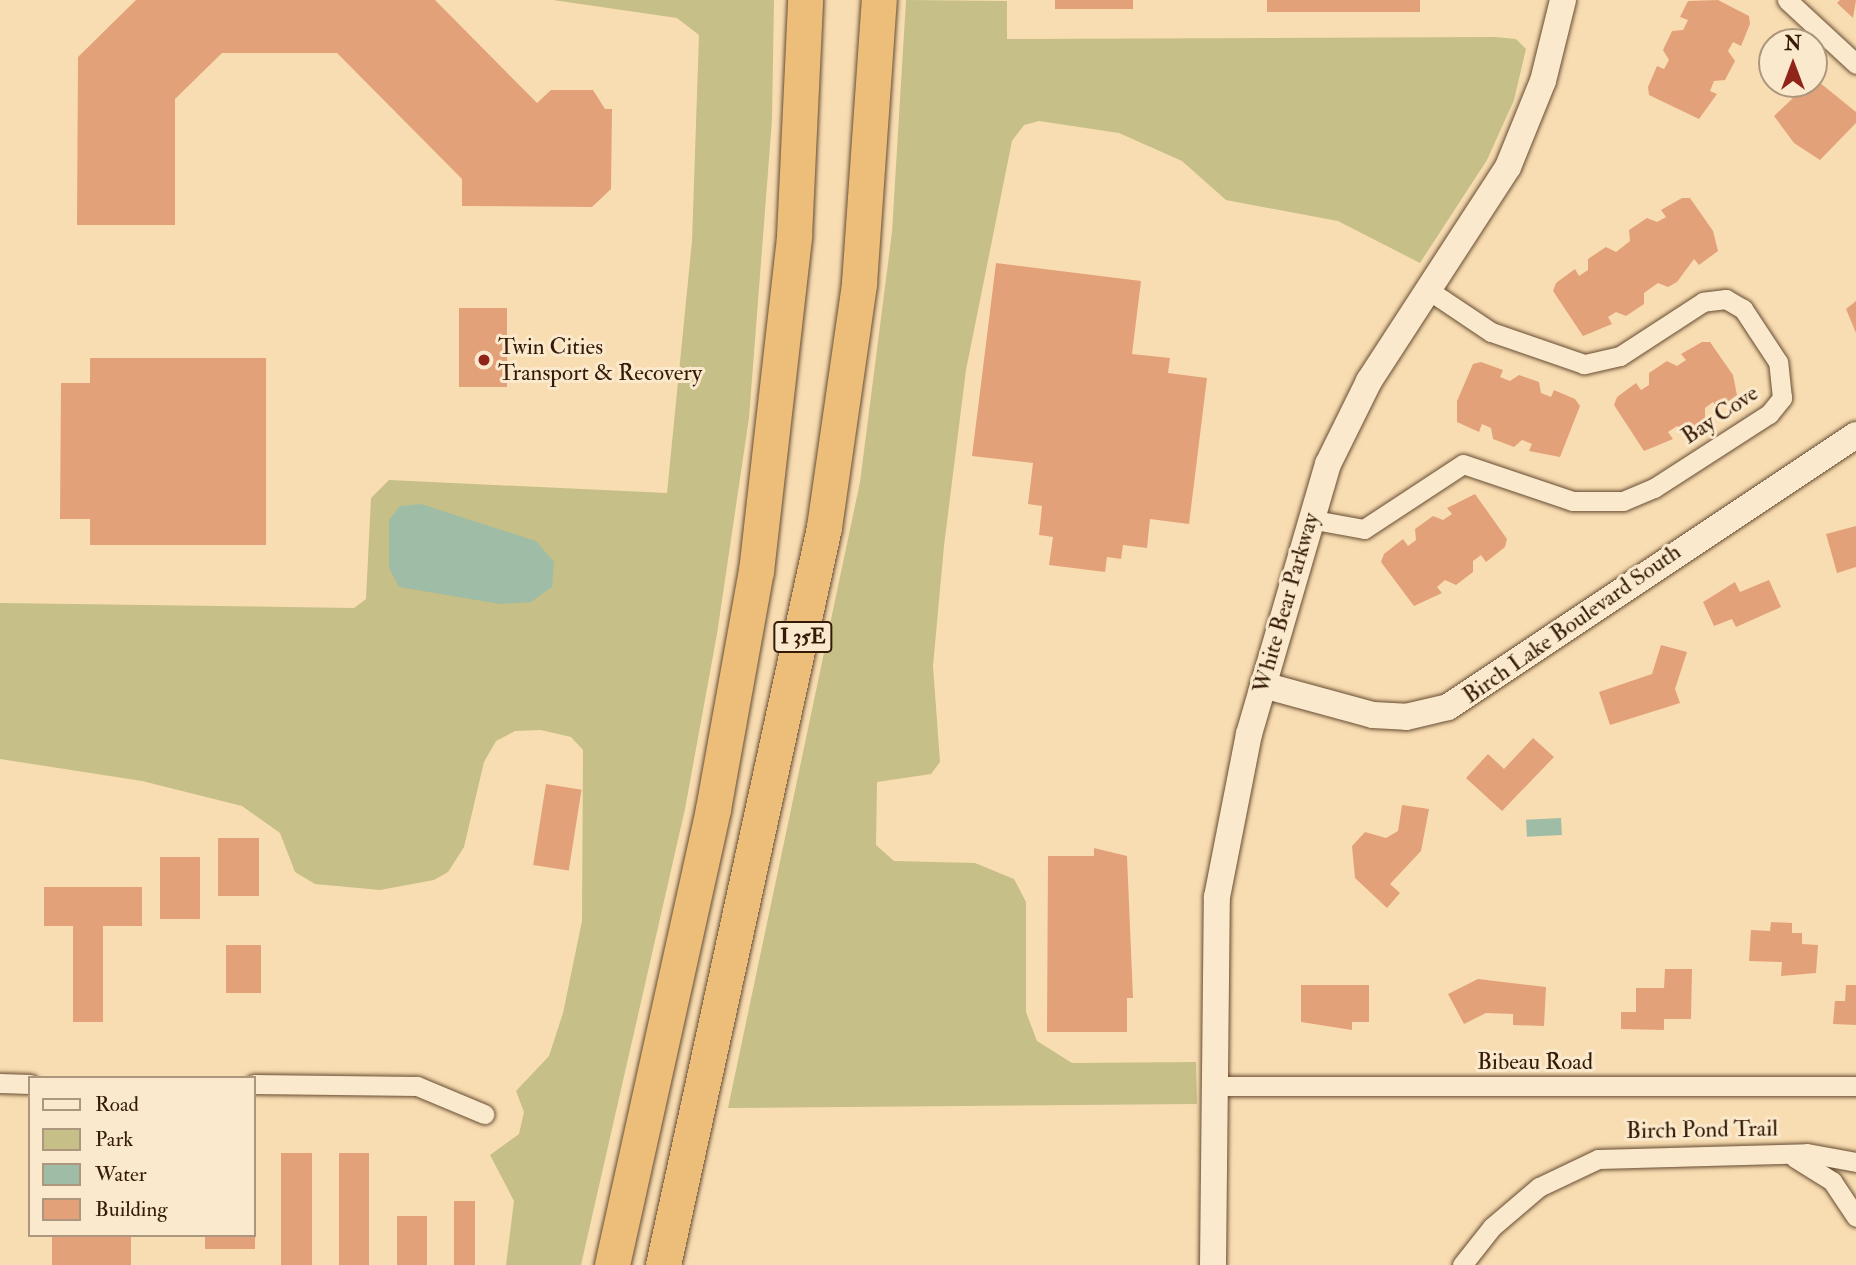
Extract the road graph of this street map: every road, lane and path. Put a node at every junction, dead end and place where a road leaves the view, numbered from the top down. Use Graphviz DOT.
graph roads {
  1 [pos="805,0"];
  2 [pos="879,0"];
  3 [pos="1563,0"];
  4 [pos="1787,0"];
  5 [pos="1856,64"];
  6 [pos="1430,291"];
  7 [pos="1856,435"];
  8 [pos="1309,519"];
  9 [pos="1263,685"];
  10 [pos="0,1083"];
  11 [pos="28,1084"];
  12 [pos="256,1084"];
  13 [pos="1214,1087"];
  14 [pos="1856,1087"];
  15 [pos="484,1114"];
  16 [pos="1773,1154"];
  17 [pos="1856,1162"];
  18 [pos="1856,1217"];
  19 [pos="612,1265"];
  20 [pos="663,1265"];
  21 [pos="1213,1265"];
  22 [pos="1462,1265"];
  1 -- 19 [label="highway, I 35E"];
  2 -- 20 [label="highway, I 35E"];
  3 -- 6 [label="street, White Bear Parkway"];
  4 -- 5 [label="street"];
  6 -- 8 [label="street, White Bear Parkway"];
  6 -- 8 [label="street, Bay Cove"];
  7 -- 9 [label="street, Birch Lake Boulevard South"];
  8 -- 9 [label="street, White Bear Parkway"];
  9 -- 13 [label="street, White Bear Parkway"];
  10 -- 11 [label="street"];
  12 -- 15 [label="street"];
  13 -- 14 [label="street, Bibeau Road"];
  13 -- 21 [label="street, White Bear Parkway"];
  16 -- 17 [label="street, Birch Pond Trail"];
  16 -- 18 [label="street"];
  16 -- 22 [label="street, Birch Pond Trail"];
}
